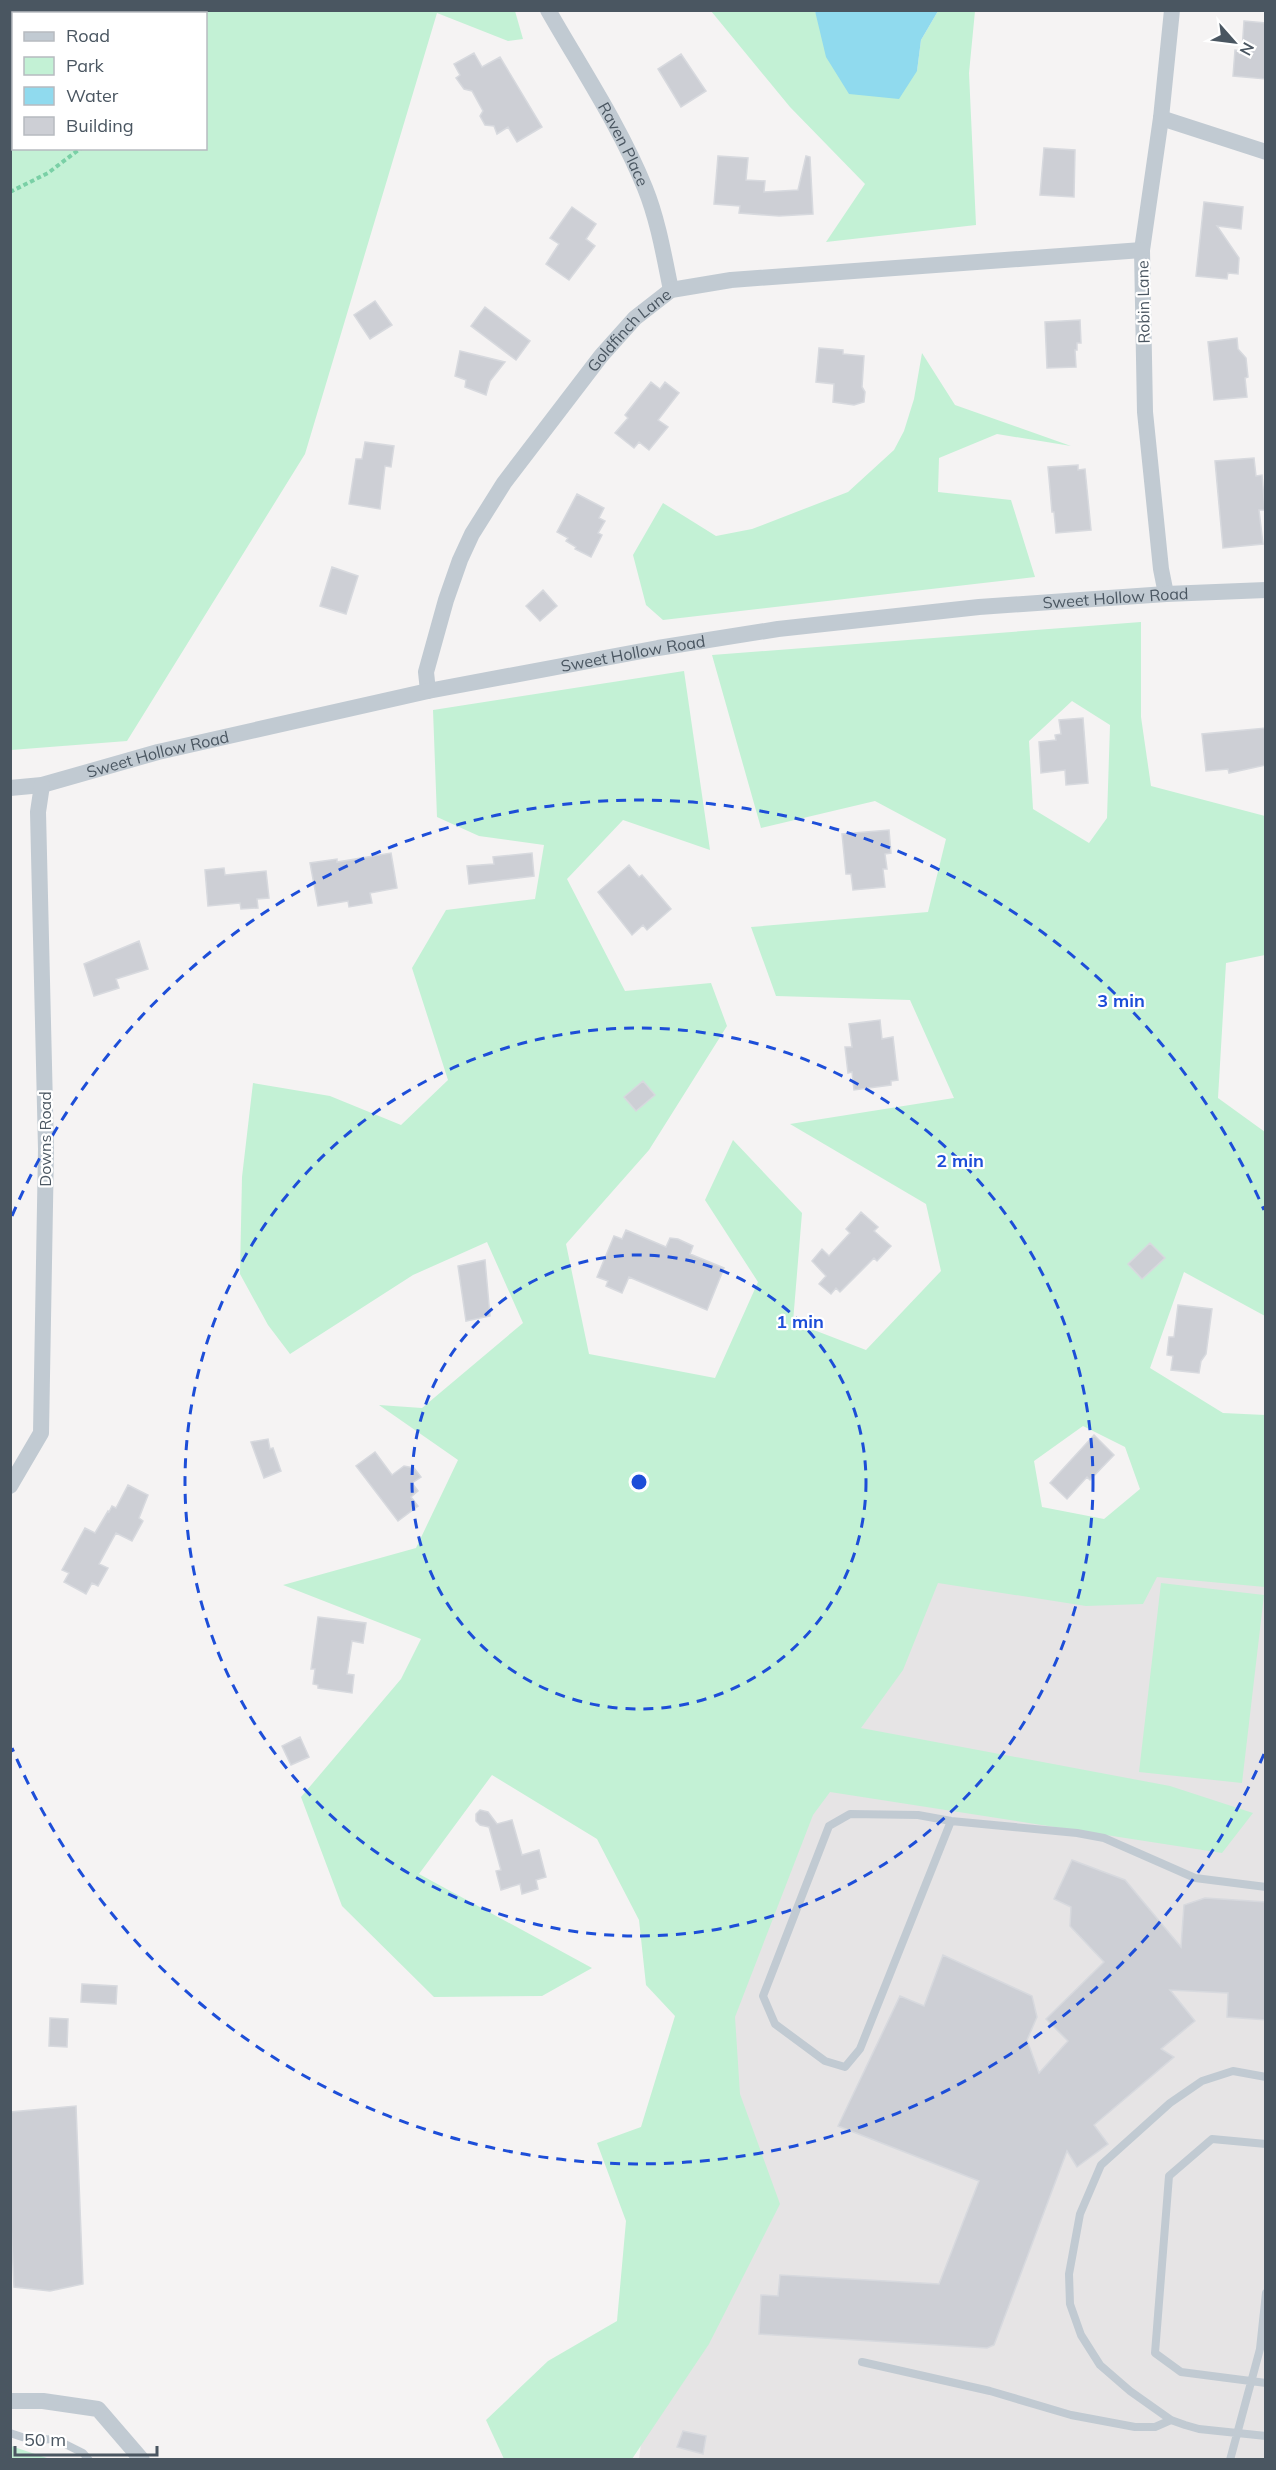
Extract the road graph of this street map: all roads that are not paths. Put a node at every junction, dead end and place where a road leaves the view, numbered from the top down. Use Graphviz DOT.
graph roads {
  1 [pos="548,10"];
  2 [pos="1172,10"];
  3 [pos="1161,118"];
  4 [pos="1266,152"];
  5 [pos="1142,250"];
  6 [pos="670,290"];
  7 [pos="1266,590"];
  8 [pos="1166,594"];
  9 [pos="428,692"];
  10 [pos="42,785"];
  11 [pos="10,788"];
  12 [pos="10,1486"];
  13 [pos="951,1821"];
  14 [pos="1266,1887"];
  15 [pos="1266,2077"];
  16 [pos="1266,2144"];
  17 [pos="1266,2293"];
  18 [pos="862,2362"];
  19 [pos="1251,2381"];
  20 [pos="1266,2383"];
  21 [pos="10,2401"];
  22 [pos="1171,2420"];
  23 [pos="10,2433"];
  24 [pos="1237,2433"];
  25 [pos="1266,2436"];
  26 [pos="89,2460"];
  27 [pos="142,2460"];
  28 [pos="1230,2460"];
  1 -- 6 [label="street, Raven Place"];
  2 -- 3 [label="street, Robin Lane"];
  3 -- 4 [label="street"];
  3 -- 5 [label="street, Robin Lane"];
  5 -- 6 [label="street, Goldfinch Lane"];
  5 -- 8 [label="street, Robin Lane"];
  6 -- 9 [label="street, Goldfinch Lane"];
  7 -- 8 [label="street, Sweet Hollow Road"];
  8 -- 9 [label="street, Sweet Hollow Road"];
  9 -- 10 [label="street, Sweet Hollow Road"];
  10 -- 11 [label="street, Sweet Hollow Road"];
  10 -- 12 [label="street, Downs Road"];
  13 -- 13 [label="lane"];
  13 -- 14 [label="lane"];
  15 -- 22 [label="lane"];
  16 -- 19 [label="lane"];
  17 -- 19 [label="lane"];
  18 -- 22 [label="lane"];
  19 -- 20 [label="lane"];
  19 -- 24 [label="lane"];
  21 -- 27 [label="street"];
  22 -- 24 [label="lane"];
  23 -- 26 [label="lane"];
  24 -- 25 [label="lane"];
  24 -- 28 [label="lane"];
}
